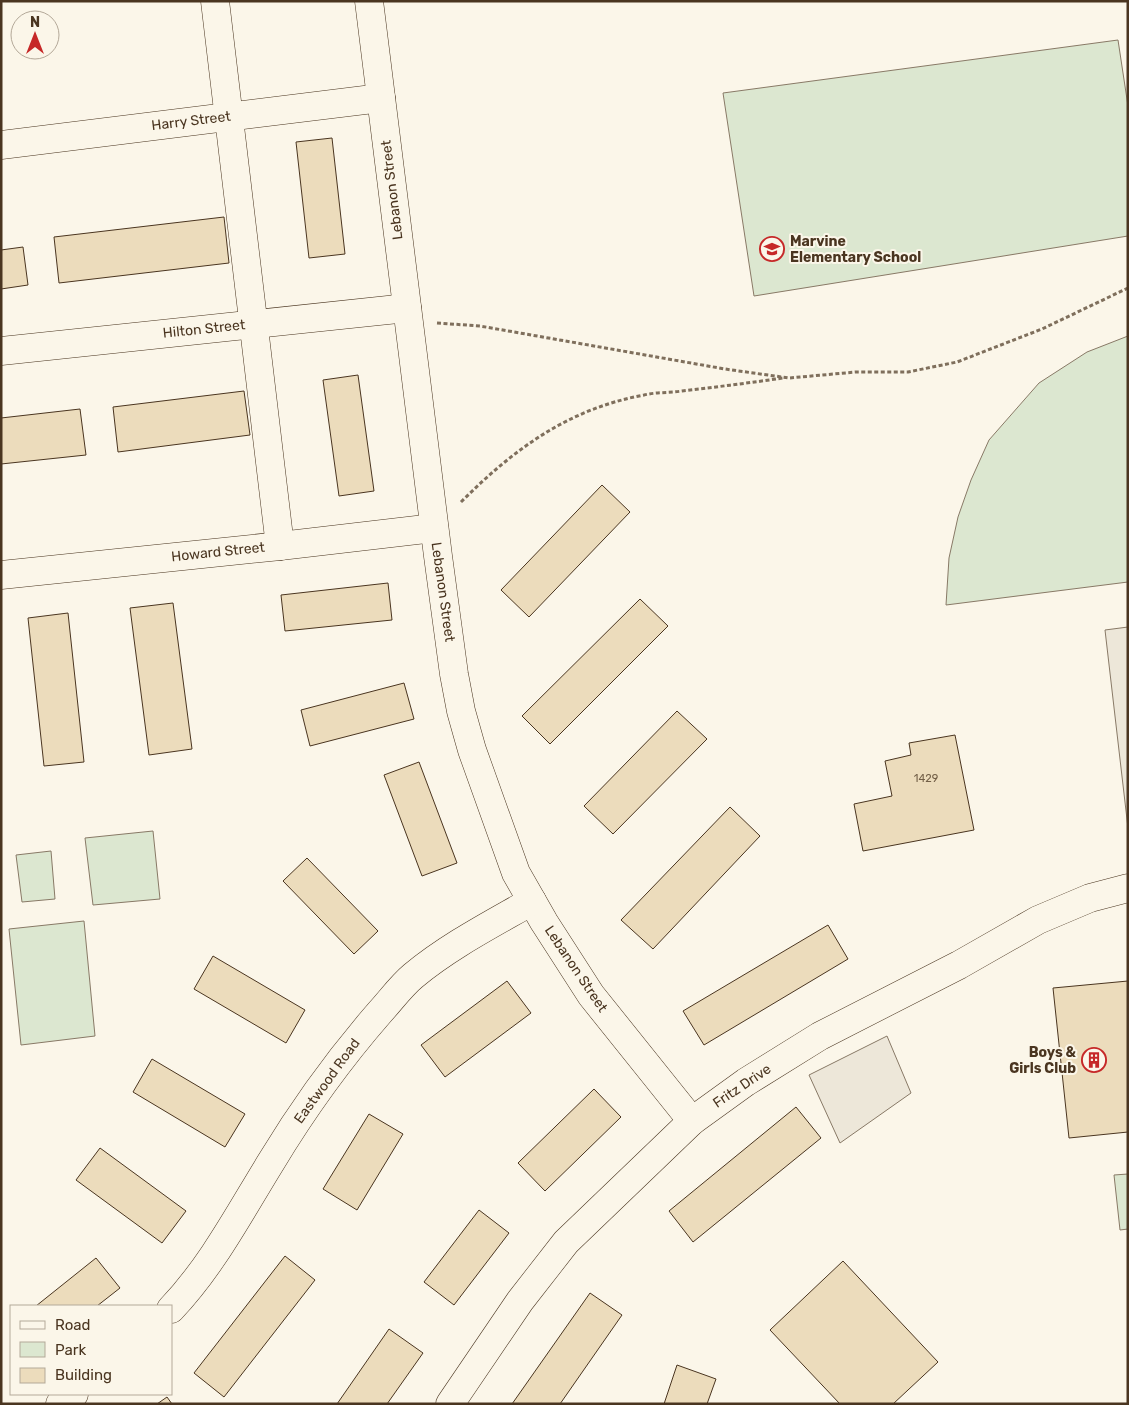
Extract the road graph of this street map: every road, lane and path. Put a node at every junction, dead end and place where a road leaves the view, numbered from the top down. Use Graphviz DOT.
graph roads {
  1 [pos="215,1"];
  2 [pos="369,1"];
  3 [pos="381,98"];
  4 [pos="229,116"];
  5 [pos="1,145"];
  6 [pos="1128,288"];
  7 [pos="407,308"];
  8 [pos="436,323"];
  9 [pos="252,324"];
  10 [pos="1,351"];
  11 [pos="789,378"];
  12 [pos="458,504"];
  13 [pos="434,528"];
  14 [pos="280,546"];
  15 [pos="1,575"];
  16 [pos="1128,888"];
  17 [pos="532,901"];
  18 [pos="692,1121"];
  19 [pos="172,1308"];
  20 [pos="73,1395"];
  21 [pos="60,1404"];
  22 [pos="450,1404"];
  1 -- 4 [label="street"];
  2 -- 3 [label="street, Lebanon Street"];
  3 -- 4 [label="street, Harry Street"];
  3 -- 7 [label="street, Lebanon Street"];
  4 -- 5 [label="street, Harry Street"];
  4 -- 9 [label="street"];
  6 -- 11 [label="path"];
  7 -- 9 [label="street, Hilton Street"];
  7 -- 13 [label="street, Lebanon Street"];
  8 -- 11 [label="path"];
  9 -- 10 [label="street, Hilton Street"];
  9 -- 14 [label="street"];
  11 -- 12 [label="path"];
  13 -- 14 [label="street, Howard Street"];
  13 -- 17 [label="street, Lebanon Street"];
  14 -- 15 [label="street, Howard Street"];
  16 -- 18 [label="street, Fritz Drive"];
  17 -- 18 [label="street, Lebanon Street"];
  17 -- 19 [label="street, Eastwood Road"];
  18 -- 22 [label="street, Fritz Drive"];
  20 -- 21 [label="street"];
}
